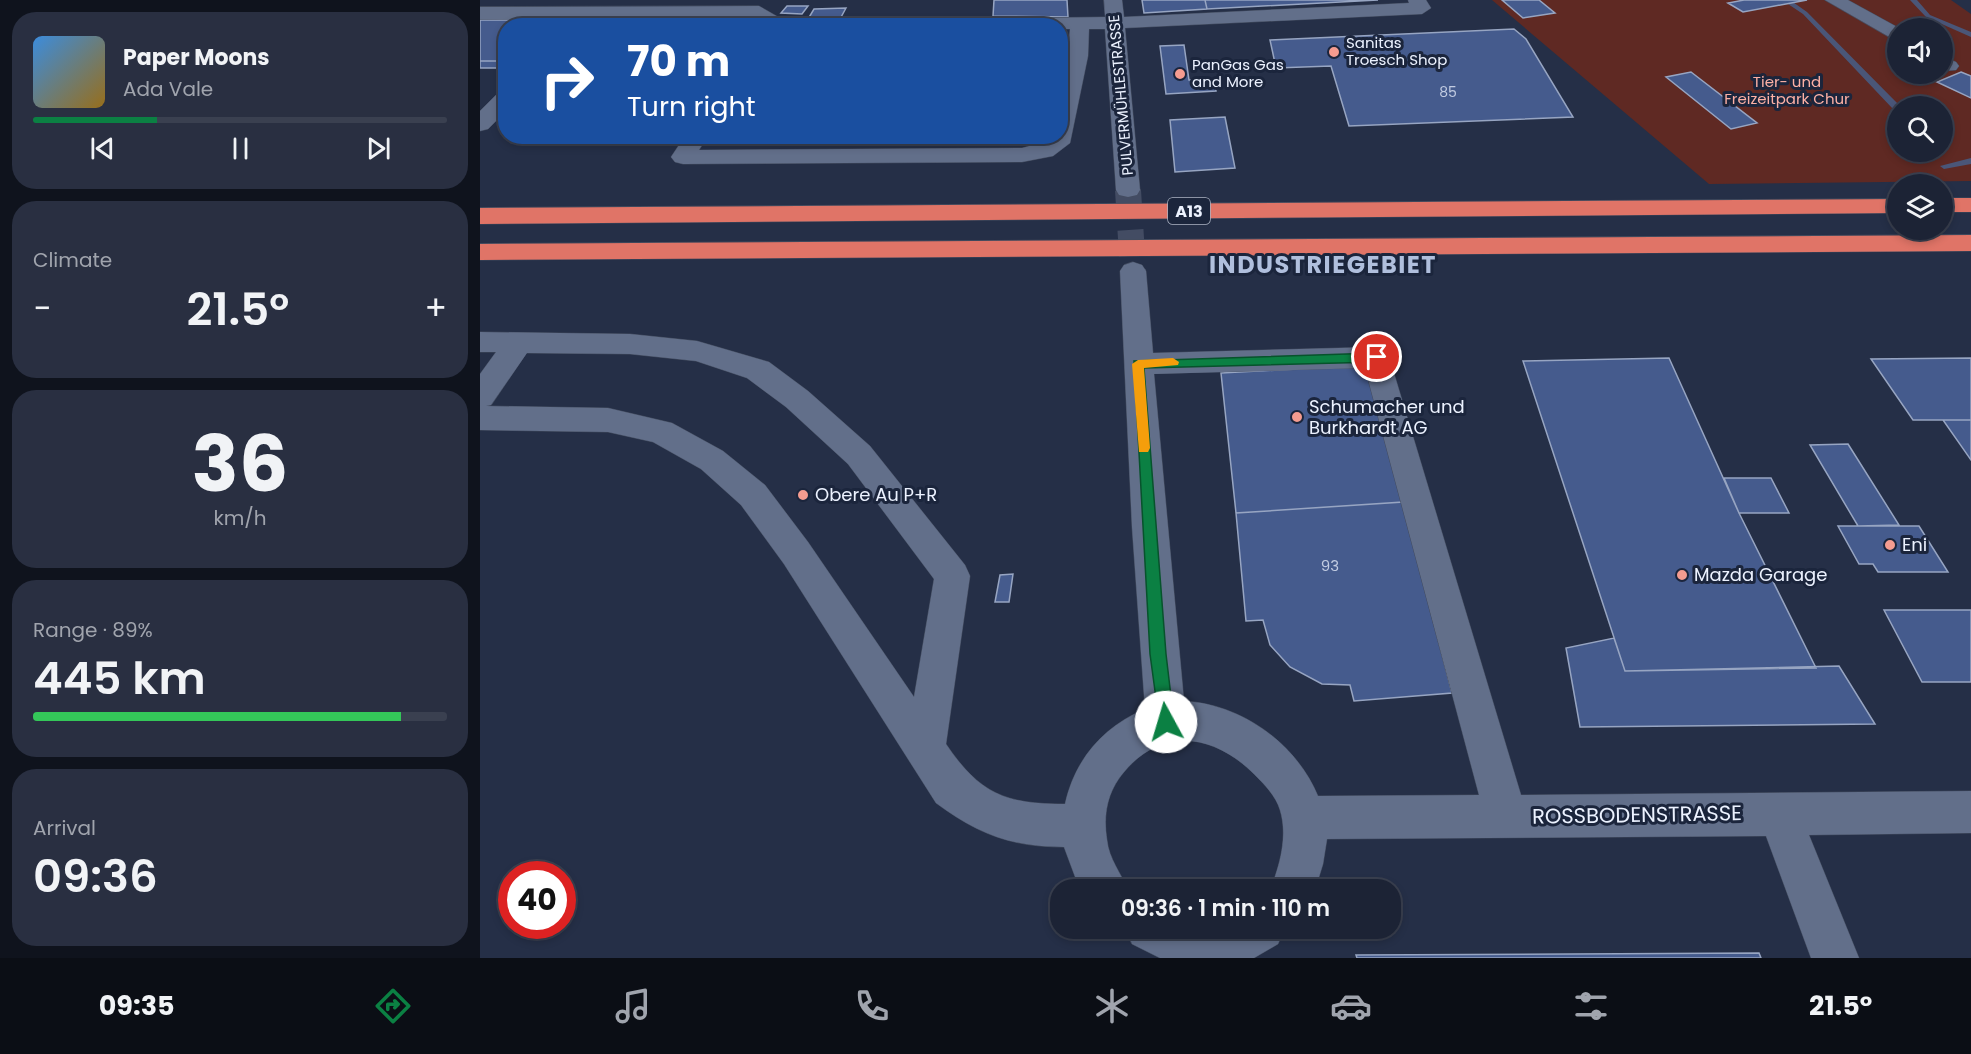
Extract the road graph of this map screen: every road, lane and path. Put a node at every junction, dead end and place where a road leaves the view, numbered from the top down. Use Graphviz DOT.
graph roads {
  1 [pos="1113,0"];
  2 [pos="1417,0"];
  3 [pos="1834,0"];
  4 [pos="480,12"];
  5 [pos="965,16"];
  6 [pos="770,18"];
  7 [pos="946,18"];
  8 [pos="998,18"];
  9 [pos="1068,22"];
  10 [pos="1080,23"];
  11 [pos="1115,23"];
  12 [pos="1887,30"];
  13 [pos="480,91"];
  14 [pos="498,92"];
  15 [pos="1068,102"];
  16 [pos="498,106"];
  17 [pos="480,124"];
  18 [pos="692,144"];
  19 [pos="1056,144"];
  20 [pos="1128,190"];
  21 [pos="1953,205"];
  22 [pos="1971,205"];
  23 [pos="1887,206"];
  24 [pos="480,216"];
  25 [pos="1971,243"];
  26 [pos="480,252"];
  27 [pos="1133,271"];
  28 [pos="480,342"];
  29 [pos="519,342"];
  30 [pos="1138,364"];
  31 [pos="480,397"];
  32 [pos="480,418"];
  33 [pos="1166,722"];
  34 [pos="925,749"];
  35 [pos="1971,812"];
  36 [pos="1779,813"];
  37 [pos="1506,817"];
  38 [pos="1304,818"];
  39 [pos="1083,825"];
  40 [pos="1100,879"];
  41 [pos="1296,879"];
  42 [pos="1168,939"];
  43 [pos="1239,944"];
  44 [pos="1835,958"];
  1 -- 11 [label="street, PULVERMÜHLESTRASSE"];
  2 -- 11 [label="street"];
  3 -- 12 [label="street"];
  4 -- 6 [label="street"];
  5 -- 7 [label="street"];
  5 -- 8 [label="street"];
  9 -- 10 [label="street"];
  10 -- 11 [label="street"];
  10 -- 15 [label="street"];
  11 -- 20 [label="street, PULVERMÜHLESTRASSE"];
  13 -- 14 [label="street"];
  16 -- 17 [label="street"];
  18 -- 19 [label="street"];
  21 -- 22 [label="highway"];
  23 -- 24 [label="highway, A13"];
  25 -- 26 [label="highway, A13"];
  27 -- 30 [label="street"];
  28 -- 29 [label="street"];
  29 -- 31 [label="street"];
  29 -- 34 [label="street"];
  30 -- 33 [label="street"];
  30 -- 37 [label="street"];
  32 -- 34 [label="street"];
  33 -- 38 [label="street"];
  33 -- 39 [label="street"];
  34 -- 39 [label="street"];
  35 -- 36 [label="street, ROSSBODENSTRASSE"];
  36 -- 37 [label="street, ROSSBODENSTRASSE"];
  36 -- 44 [label="street"];
  37 -- 38 [label="street, ROSSBODENSTRASSE"];
  38 -- 41 [label="street"];
  39 -- 40 [label="street"];
  42 -- 43 [label="street"];
}
